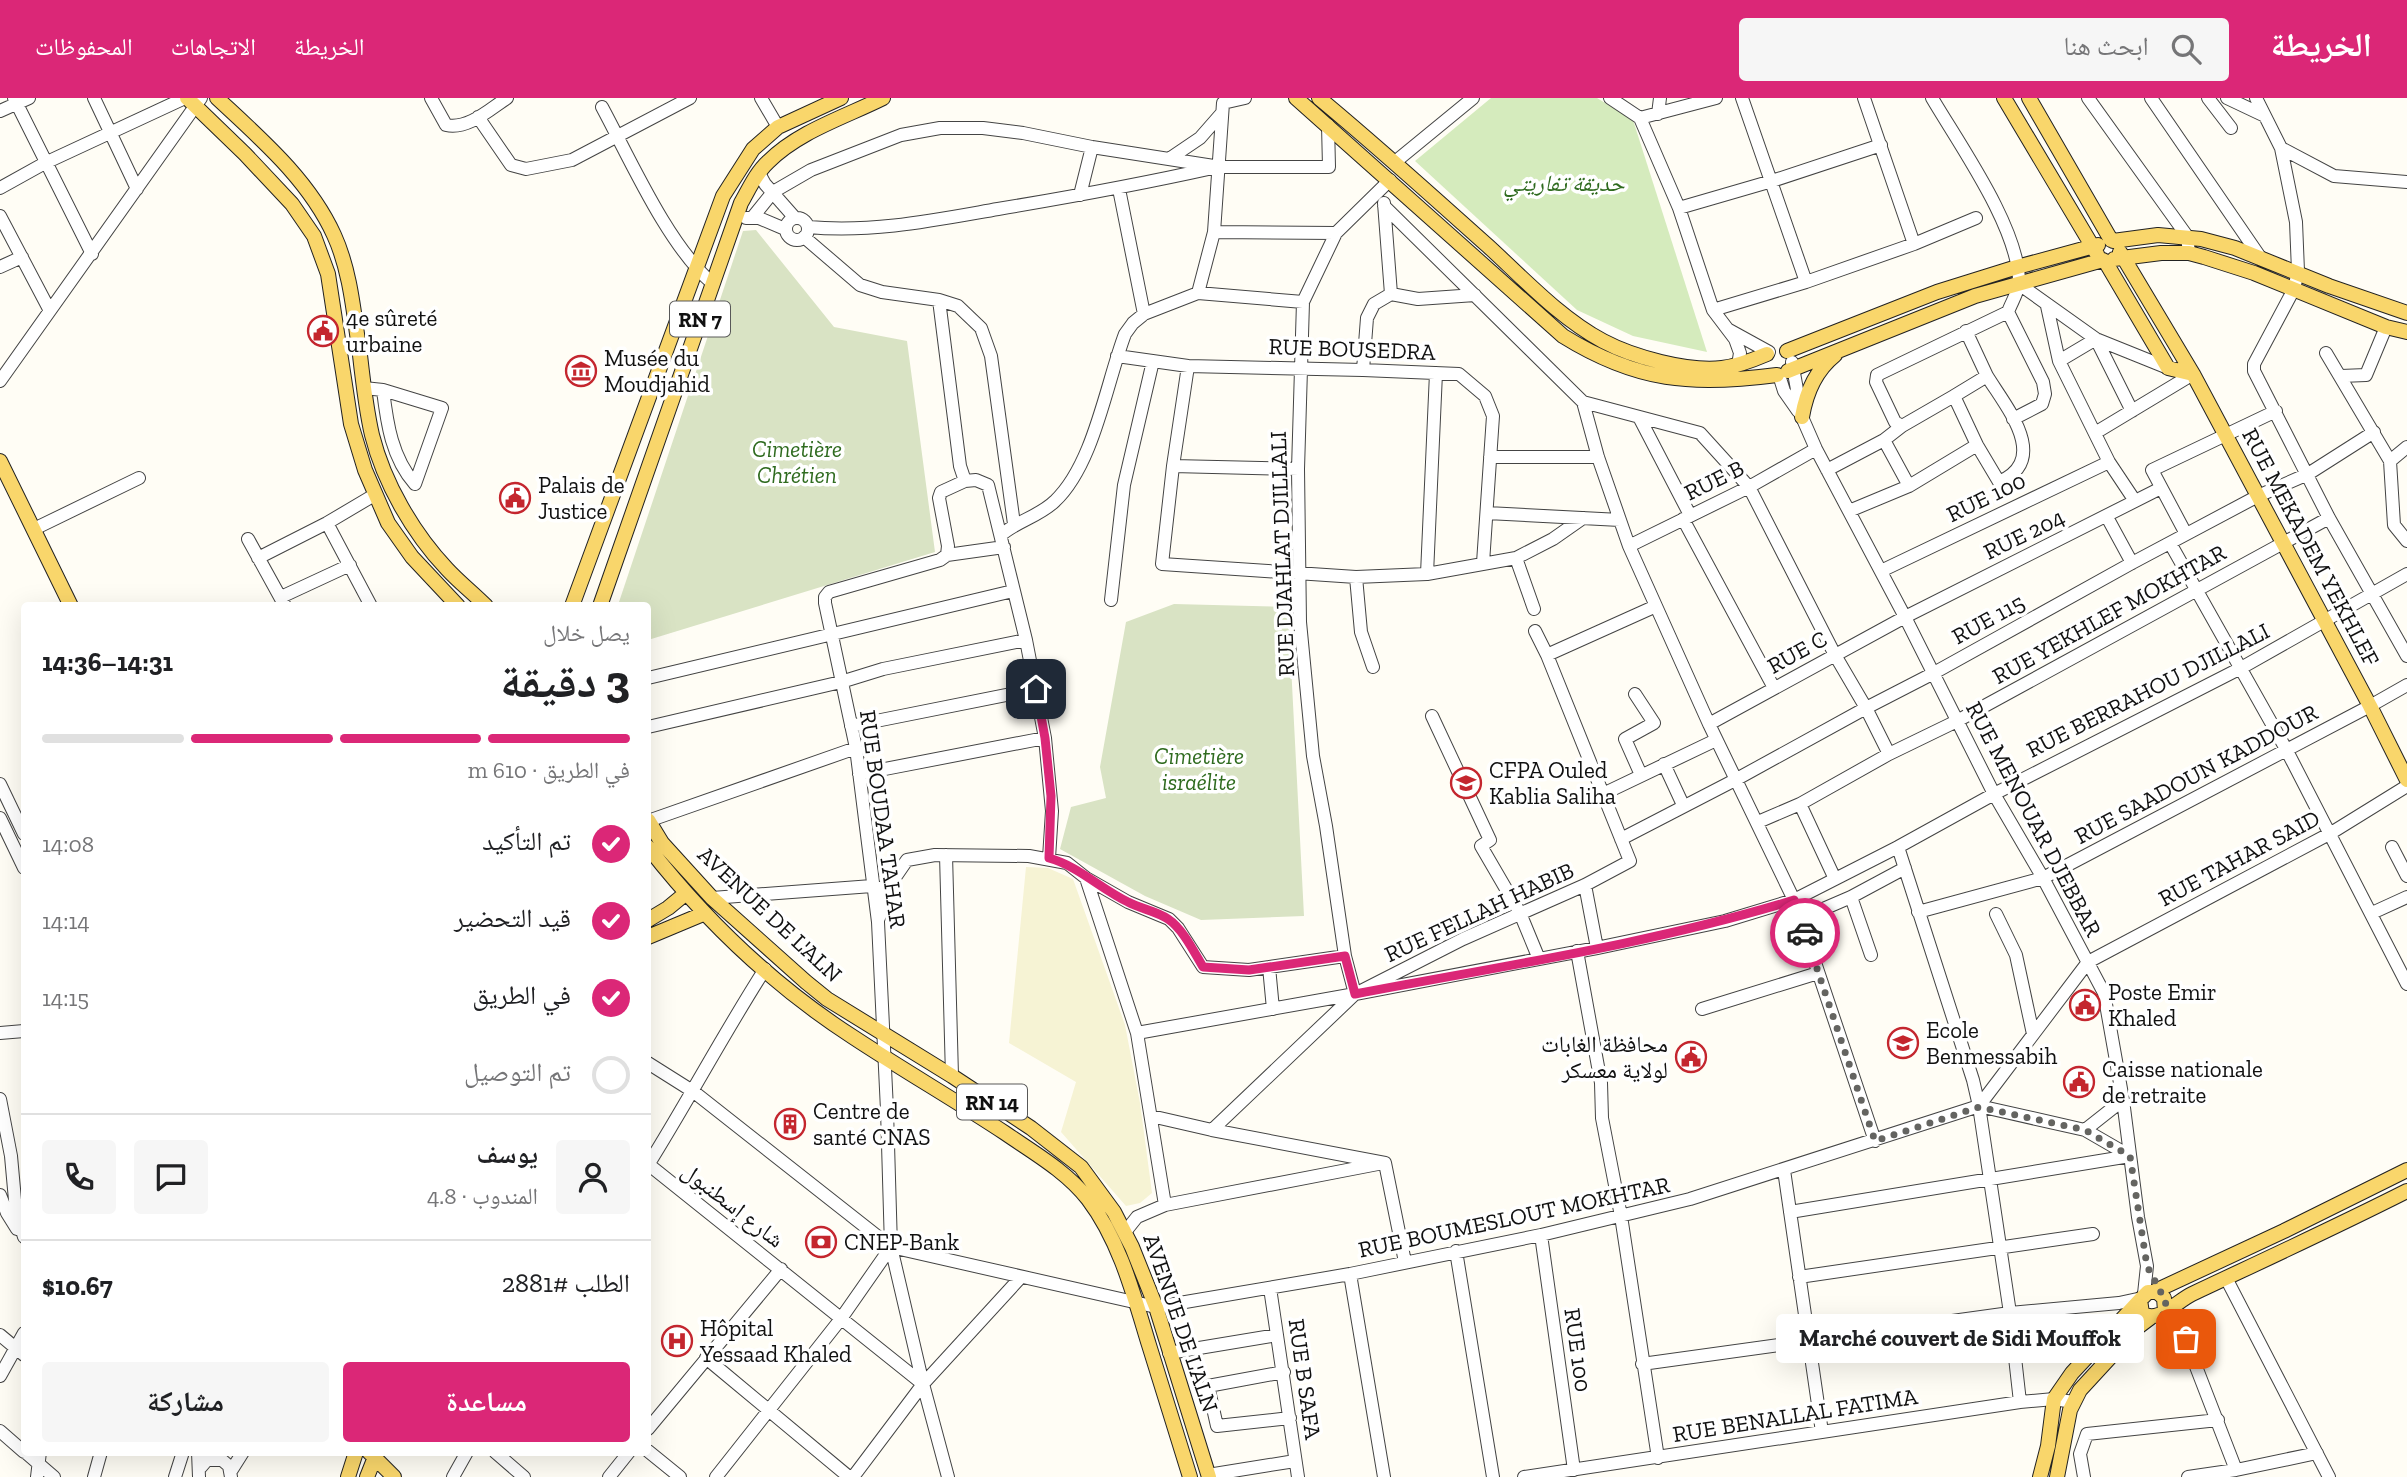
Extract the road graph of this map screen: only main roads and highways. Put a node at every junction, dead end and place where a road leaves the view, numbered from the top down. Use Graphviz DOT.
graph roads {
  1 [pos="218,98"];
  2 [pos="841,98"];
  3 [pos="883,98"];
  4 [pos="1296,98"];
  5 [pos="1319,98"];
  6 [pos="2004,98"];
  7 [pos="2029,98"];
  8 [pos="192,100"];
  9 [pos="815,103"];
  10 [pos="2108,251"];
  11 [pos="2407,313"];
  12 [pos="2407,332"];
  13 [pos="1839,351"];
  14 [pos="1768,353"];
  15 [pos="1786,367"];
  16 [pos="2193,374"];
  17 [pos="1802,417"];
  18 [pos="0,461"];
  19 [pos="69,602"];
  20 [pos="454,602"];
  21 [pos="482,602"];
  22 [pos="573,602"];
  23 [pos="601,602"];
  24 [pos="2407,780"];
  25 [pos="651,826"];
  26 [pos="651,851"];
  27 [pos="685,894"];
  28 [pos="704,914"];
  29 [pos="651,918"];
  30 [pos="651,936"];
  31 [pos="2407,1170"];
  32 [pos="2407,1191"];
  33 [pos="2346,1201"];
  34 [pos="2316,1216"];
  35 [pos="2356,1216"];
  36 [pos="2284,1231"];
  37 [pos="2324,1232"];
  38 [pos="2293,1248"];
  39 [pos="2150,1295"];
  40 [pos="2159,1314"];
  41 [pos="355,1456"];
  42 [pos="373,1456"];
  43 [pos="374,1456"];
  44 [pos="1209,1476"];
  45 [pos="348,1477"];
  46 [pos="367,1477"];
  47 [pos="394,1477"];
  48 [pos="1190,1477"];
  49 [pos="2040,1477"];
  50 [pos="2057,1477"];
  1 -- 21 [label="main road"];
  2 -- 9 [label="main road, RN 7"];
  3 -- 23 [label="main road, RN 7"];
  4 -- 15 [label="main road"];
  5 -- 14 [label="main road"];
  6 -- 10 [label="main road"];
  7 -- 10 [label="main road"];
  8 -- 20 [label="main road"];
  9 -- 22 [label="main road, RN 7"];
  10 -- 11 [label="main road"];
  10 -- 12 [label="main road"];
  10 -- 13 [label="main road"];
  10 -- 15 [label="main road"];
  10 -- 16 [label="main road, RUE MEKADEM YEKHLEF"];
  10 -- 16 [label="main road"];
  13 -- 15 [label="main road"];
  13 -- 17 [label="main road"];
  14 -- 15 [label="main road"];
  14 -- 15 [label="main road"];
  16 -- 24 [label="main road, RUE MEKADEM YEKHLEF"];
  18 -- 19 [label="main road"];
  25 -- 44 [label="main road, AVENUE DE L'ALN / RN 14"];
  26 -- 27 [label="main road, AVENUE DE L'ALN / RN 14"];
  27 -- 28 [label="main road, AVENUE DE L'ALN / RN 14"];
  27 -- 29 [label="main road"];
  28 -- 30 [label="main road"];
  28 -- 48 [label="main road, AVENUE DE L'ALN / RN 14"];
  31 -- 33 [label="main road"];
  32 -- 35 [label="main road"];
  33 -- 34 [label="main road"];
  33 -- 35 [label="main road"];
  34 -- 36 [label="main road"];
  34 -- 37 [label="main road"];
  35 -- 37 [label="main road"];
  36 -- 38 [label="main road"];
  36 -- 39 [label="main road"];
  37 -- 38 [label="main road"];
  38 -- 40 [label="main road"];
  39 -- 40 [label="main road"];
  39 -- 40 [label="main road"];
  39 -- 49 [label="main road"];
  40 -- 50 [label="main road"];
  41 -- 45 [label="main road"];
  42 -- 46 [label="main road"];
  43 -- 47 [label="main road"];
}
